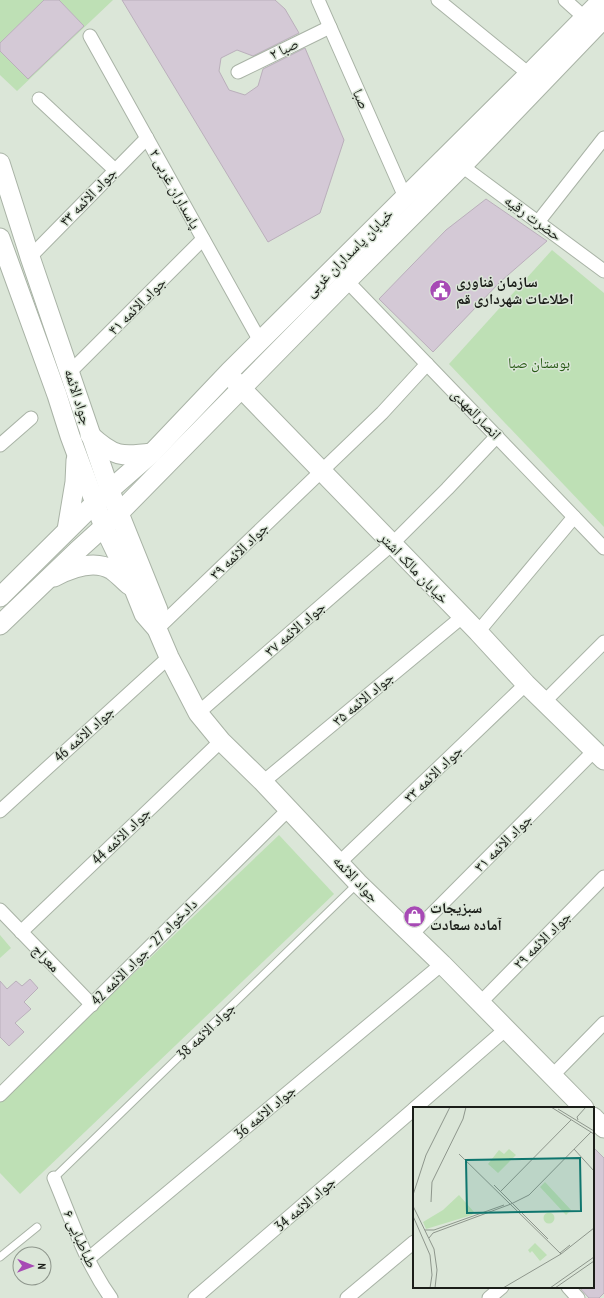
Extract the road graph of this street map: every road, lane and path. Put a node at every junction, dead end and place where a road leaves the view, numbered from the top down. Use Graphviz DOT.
graph roads {
  1 [pos="318,0"];
  2 [pos="438,0"];
  3 [pos="565,0"];
  4 [pos="602,0"];
  5 [pos="585,18"];
  6 [pos="604,18"];
  7 [pos="330,27"];
  8 [pos="90,36"];
  9 [pos="238,72"];
  10 [pos="529,74"];
  11 [pos="39,99"];
  12 [pos="147,138"];
  13 [pos="604,138"];
  14 [pos="0,162"];
  15 [pos="462,166"];
  16 [pos="115,170"];
  17 [pos="404,197"];
  18 [pos="538,222"];
  19 [pos="0,238"];
  20 [pos="203,239"];
  21 [pos="30,257"];
  22 [pos="604,271"];
  23 [pos="347,281"];
  24 [pos="260,341"];
  25 [pos="427,364"];
  26 [pos="70,372"];
  27 [pos="228,372"];
  28 [pos="242,389"];
  29 [pos="31,418"];
  30 [pos="90,435"];
  31 [pos="497,436"];
  32 [pos="0,445"];
  33 [pos="76,453"];
  34 [pos="152,453"];
  35 [pos="322,472"];
  36 [pos="110,491"];
  37 [pos="95,503"];
  38 [pos="119,513"];
  39 [pos="574,517"];
  40 [pos="104,527"];
  41 [pos="68,530"];
  42 [pos="392,544"];
  43 [pos="604,548"];
  44 [pos="44,582"];
  45 [pos="134,589"];
  46 [pos="0,597"];
  47 [pos="462,617"];
  48 [pos="0,625"];
  49 [pos="157,629"];
  50 [pos="478,632"];
  51 [pos="601,645"];
  52 [pos="169,657"];
  53 [pos="526,684"];
  54 [pos="544,702"];
  55 [pos="198,713"];
  56 [pos="221,740"];
  57 [pos="599,755"];
  58 [pos="263,782"];
  59 [pos="288,809"];
  60 [pos="0,811"];
  61 [pos="339,863"];
  62 [pos="604,877"];
  63 [pos="358,883"];
  64 [pos="0,910"];
  65 [pos="21,932"];
  66 [pos="411,934"];
  67 [pos="442,964"];
  68 [pos="480,1003"];
  69 [pos="92,1005"];
  70 [pos="604,1023"];
  71 [pos="506,1029"];
  72 [pos="552,1076"];
  73 [pos="0,1096"];
  74 [pos="575,1105"];
  75 [pos="417,1107"];
  76 [pos="413,1111"];
  77 [pos="594,1118"];
  78 [pos="604,1128"];
  79 [pos="54,1178"];
  80 [pos="37,1227"];
  81 [pos="413,1243"];
  82 [pos="0,1257"];
  83 [pos="88,1259"];
  84 [pos="501,1288"];
  85 [pos="569,1288"];
  86 [pos="111,1298"];
  87 [pos="195,1298"];
  88 [pos="347,1298"];
  89 [pos="489,1298"];
  90 [pos="578,1298"];
  1 -- 7 [label="street, صبا"];
  2 -- 10 [label="street"];
  3 -- 5 [label="street"];
  4 -- 5 [label="street, خیابان پاسداران غربی"];
  5 -- 10 [label="street, خیابان پاسداران غربی"];
  6 -- 15 [label="street, خیابان پاسداران غربی"];
  7 -- 9 [label="street, صبا ۲"];
  7 -- 17 [label="street, صبا"];
  8 -- 12 [label="street, پاسداران غربی ۲"];
  10 -- 17 [label="street, خیابان پاسداران غربی"];
  11 -- 16 [label="street"];
  12 -- 16 [label="street, جواد الائمه ۴۳"];
  12 -- 20 [label="street, پاسداران غربی ۲"];
  13 -- 18 [label="street"];
  14 -- 21 [label="street, جواد الائمه"];
  15 -- 18 [label="street, حضرت رقیه"];
  15 -- 23 [label="street, خیابان پاسداران غربی"];
  16 -- 21 [label="street, جواد الائمه ۴۳"];
  17 -- 24 [label="street, خیابان پاسداران غربی"];
  18 -- 22 [label="street, حضرت رقیه"];
  19 -- 33 [label="street, جواد الائمه"];
  20 -- 24 [label="street, پاسداران غربی ۲"];
  20 -- 26 [label="street, جواد الائمه ۴۱"];
  21 -- 26 [label="street, جواد الائمه"];
  23 -- 25 [label="street, انصارالمهدی"];
  23 -- 28 [label="street, خیابان پاسداران غربی"];
  24 -- 27 [label="street, خیابان پاسداران غربی"];
  25 -- 31 [label="street, انصارالمهدی"];
  25 -- 35 [label="street, جواد الائمه ۳۹"];
  26 -- 30 [label="street, جواد الائمه"];
  27 -- 28 [label="street, خیابان مالک اشتر"];
  27 -- 34 [label="street, خیابان پاسداران غربی"];
  28 -- 35 [label="street, خیابان مالک اشتر"];
  28 -- 38 [label="street, خیابان پاسداران غربی"];
  29 -- 32 [label="street"];
  30 -- 34 [label="street"];
  30 -- 36 [label="street, جواد الائمه"];
  31 -- 39 [label="street, انصارالمهدی"];
  31 -- 42 [label="street, جواد الائمه ۳۷"];
  33 -- 37 [label="street, جواد الائمه"];
  33 -- 41 [label="street"];
  34 -- 36 [label="street, خیابان پاسداران غربی"];
  35 -- 42 [label="street, خیابان مالک اشتر"];
  35 -- 49 [label="street, جواد الائمه ۳۹"];
  36 -- 37 [label="street, خیابان پاسداران غربی"];
  36 -- 38 [label="street, جواد الائمه"];
  37 -- 40 [label="street, جواد الائمه"];
  37 -- 41 [label="street, خیابان پاسداران غربی"];
  38 -- 40 [label="street, خیابان پاسداران غربی"];
  38 -- 49 [label="street, جواد الائمه"];
  39 -- 43 [label="street, انصارالمهدی"];
  39 -- 50 [label="street"];
  40 -- 44 [label="street, خیابان پاسداران غربی"];
  40 -- 45 [label="street, جواد الائمه"];
  41 -- 46 [label="street, خیابان پاسداران غربی"];
  42 -- 47 [label="street, خیابان مالک اشتر"];
  42 -- 55 [label="street, جواد الائمه ۳۷"];
  44 -- 45 [label="street"];
  44 -- 48 [label="street"];
  45 -- 49 [label="street, جواد الائمه"];
  47 -- 50 [label="street, خیابان مالک اشتر"];
  47 -- 58 [label="street, جواد الائمه ۳۵"];
  49 -- 52 [label="street, جواد الائمه"];
  50 -- 53 [label="street, خیابان مالک اشتر"];
  51 -- 54 [label="street"];
  52 -- 55 [label="street, جواد الائمه"];
  52 -- 60 [label="street, جواد الائمه 46"];
  53 -- 54 [label="street, خیابان مالک اشتر"];
  53 -- 61 [label="street, جواد الائمه ۳۳"];
  54 -- 57 [label="street, خیابان مالک اشتر"];
  55 -- 56 [label="street, جواد الائمه"];
  56 -- 58 [label="street, جواد الائمه"];
  56 -- 65 [label="street, جواد الائمه 44"];
  57 -- 66 [label="street, جواد الائمه ۳۱"];
  58 -- 59 [label="street, جواد الائمه"];
  59 -- 61 [label="street, جواد الائمه"];
  59 -- 69 [label="street, دادخواه 27 - جواد الائمه 42"];
  61 -- 63 [label="street, جواد الائمه"];
  62 -- 68 [label="street, جواد الائمه ۲۹"];
  63 -- 66 [label="street, جواد الائمه"];
  63 -- 79 [label="lane, جواد الائمه 38"];
  64 -- 65 [label="street, معراج"];
  65 -- 69 [label="street, معراج"];
  66 -- 67 [label="street, جواد الائمه"];
  67 -- 68 [label="street, جواد الائمه"];
  67 -- 83 [label="street, جواد الائمه 36"];
  68 -- 71 [label="street, جواد الائمه"];
  69 -- 73 [label="street, دادخواه 27 - جواد الائمه 42"];
  70 -- 72 [label="street"];
  71 -- 72 [label="street, جواد الائمه"];
  71 -- 75 [label="street, جواد الائمه 34"];
  72 -- 74 [label="street, جواد الائمه"];
  76 -- 87 [label="street, جواد الائمه 34"];
  77 -- 78 [label="street"];
  79 -- 83 [label="street, طباطبایی ۶"];
  80 -- 82 [label="lane"];
  81 -- 88 [label="street"];
  83 -- 86 [label="street, طباطبایی ۶"];
  84 -- 89 [label="street"];
  85 -- 90 [label="street"];
}
